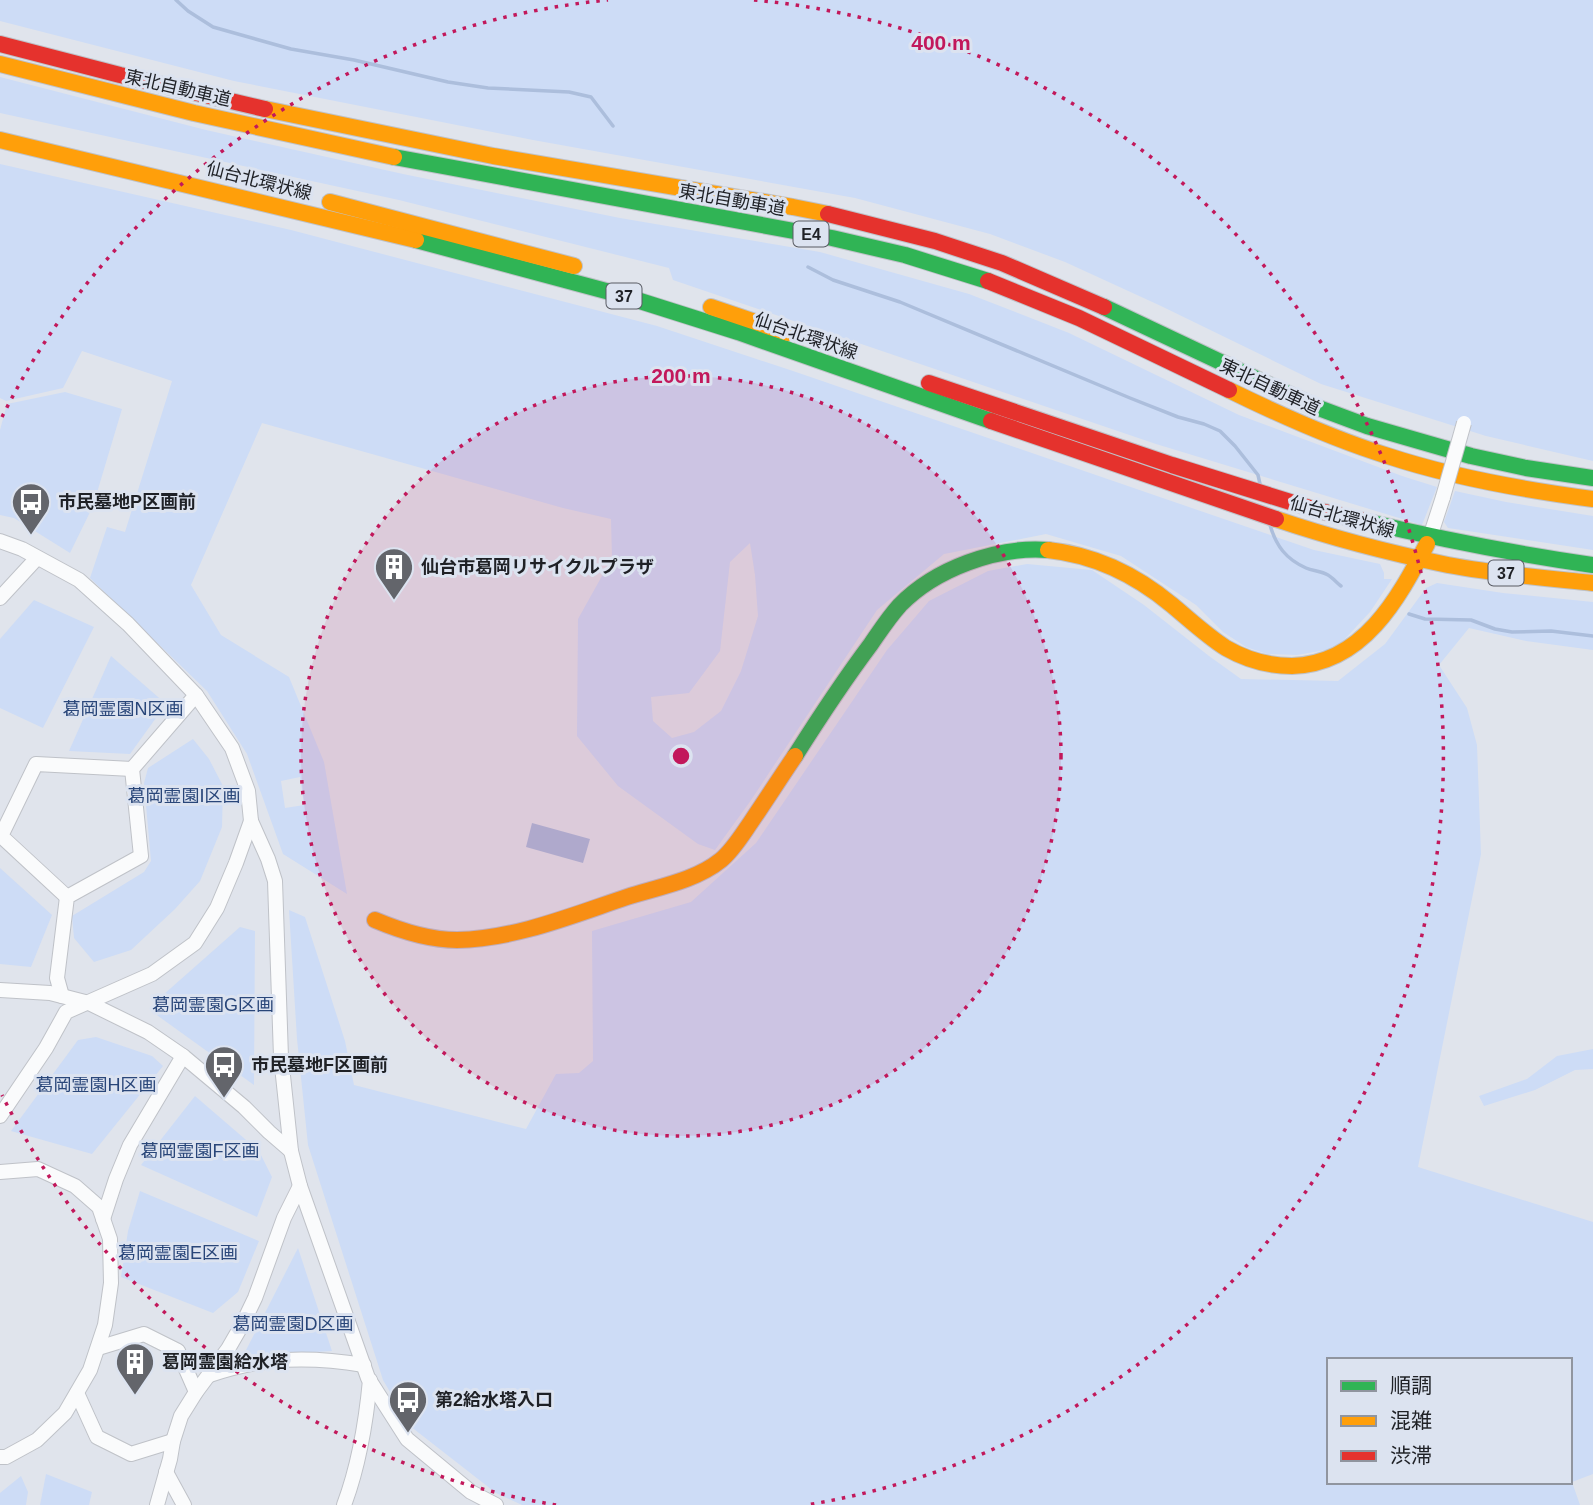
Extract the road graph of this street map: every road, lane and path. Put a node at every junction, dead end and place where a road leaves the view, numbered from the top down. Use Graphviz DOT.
graph roads {
  1 [pos="0,44"];
  2 [pos="0,64"];
  3 [pos="0,140"];
  4 [pos="316,199"];
  5 [pos="593,271"];
  6 [pos="619,278"];
  7 [pos="1464,423"];
  8 [pos="1593,478"];
  9 [pos="1593,499"];
  10 [pos="1430,537"];
  11 [pos="0,541"];
  12 [pos="37,558"];
  13 [pos="1420,558"];
  14 [pos="1593,565"];
  15 [pos="1593,583"];
  16 [pos="0,598"];
  17 [pos="196,695"];
  18 [pos="132,769"];
  19 [pos="251,821"];
  20 [pos="67,897"];
  21 [pos="375,920"];
  22 [pos="0,990"];
  23 [pos="62,996"];
  24 [pos="89,1003"];
  25 [pos="183,1056"];
  26 [pos="0,1116"];
  27 [pos="291,1151"];
  28 [pos="0,1172"];
  29 [pos="300,1185"];
  30 [pos="103,1219"];
  31 [pos="97,1348"];
  32 [pos="364,1365"];
  33 [pos="209,1376"];
  34 [pos="370,1380"];
  35 [pos="196,1392"];
  36 [pos="77,1393"];
  37 [pos="173,1441"];
  38 [pos="2,1459"];
  39 [pos="166,1472"];
  40 [pos="157,1505"];
  41 [pos="184,1505"];
  42 [pos="344,1505"];
  43 [pos="496,1505"];
  1 -- 8 [label="main road, 東北自動車道 / E4"];
  2 -- 9 [label="main road, 東北自動車道 / E4"];
  3 -- 13 [label="main road, 仙台北環状線 / 37"];
  4 -- 5 [label="main road, 仙台北環状線 / 37"];
  6 -- 10 [label="main road, 仙台北環状線 / 37"];
  7 -- 10 [label="street, bridge"];
  10 -- 13 [label="main road"];
  10 -- 14 [label="main road, 仙台北環状線 / 37"];
  11 -- 12 [label="street"];
  12 -- 16 [label="street"];
  12 -- 17 [label="street"];
  13 -- 15 [label="main road, 仙台北環状線 / 37"];
  13 -- 21 [label="main road"];
  17 -- 18 [label="street"];
  17 -- 19 [label="street"];
  18 -- 20 [label="street"];
  18 -- 20 [label="street"];
  19 -- 24 [label="street"];
  19 -- 27 [label="street"];
  20 -- 23 [label="street"];
  22 -- 23 [label="street"];
  23 -- 24 [label="street"];
  24 -- 25 [label="street"];
  24 -- 26 [label="street"];
  25 -- 27 [label="street"];
  25 -- 30 [label="street"];
  27 -- 29 [label="street"];
  28 -- 30 [label="street"];
  29 -- 32 [label="street"];
  29 -- 33 [label="street"];
  30 -- 31 [label="street"];
  31 -- 35 [label="street"];
  31 -- 36 [label="street"];
  32 -- 33 [label="street"];
  32 -- 34 [label="street"];
  33 -- 35 [label="street"];
  34 -- 42 [label="street"];
  34 -- 43 [label="street"];
  35 -- 37 [label="street"];
  36 -- 37 [label="street"];
  36 -- 38 [label="street"];
  37 -- 39 [label="street"];
  39 -- 40 [label="street"];
  39 -- 41 [label="street"];
}
